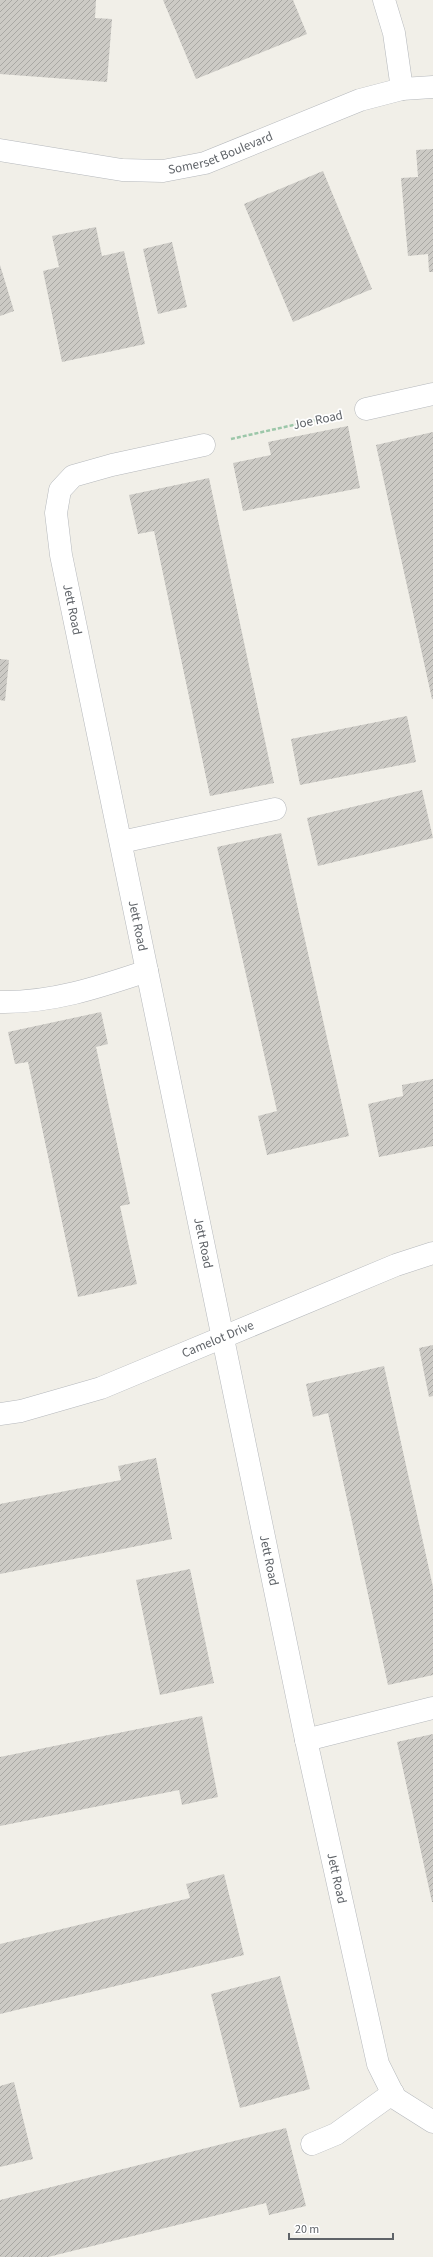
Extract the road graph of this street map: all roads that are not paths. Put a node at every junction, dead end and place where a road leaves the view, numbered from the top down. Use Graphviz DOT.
graph roads {
  1 [pos="384,0"];
  2 [pos="433,87"];
  3 [pos="402,89"];
  4 [pos="0,150"];
  5 [pos="433,394"];
  6 [pos="366,409"];
  7 [pos="204,445"];
  8 [pos="275,810"];
  9 [pos="121,842"];
  10 [pos="147,971"];
  11 [pos="0,1002"];
  12 [pos="433,1254"];
  13 [pos="224,1338"];
  14 [pos="0,1414"];
  15 [pos="433,1708"];
  16 [pos="306,1740"];
  17 [pos="393,2093"];
  18 [pos="433,2122"];
  19 [pos="312,2144"];
  1 -- 3 [label="street"];
  2 -- 3 [label="street, Somerset Boulevard"];
  3 -- 4 [label="street, Somerset Boulevard"];
  5 -- 6 [label="street"];
  7 -- 9 [label="street, Jett Road"];
  8 -- 9 [label="street"];
  9 -- 10 [label="street, Jett Road"];
  10 -- 11 [label="street"];
  10 -- 13 [label="street, Jett Road"];
  12 -- 13 [label="street, Camelot Drive"];
  13 -- 14 [label="street, Camelot Drive"];
  13 -- 16 [label="street, Jett Road"];
  15 -- 16 [label="street"];
  16 -- 17 [label="street, Jett Road"];
  17 -- 18 [label="street, Jett Road"];
  17 -- 19 [label="street"];
}
